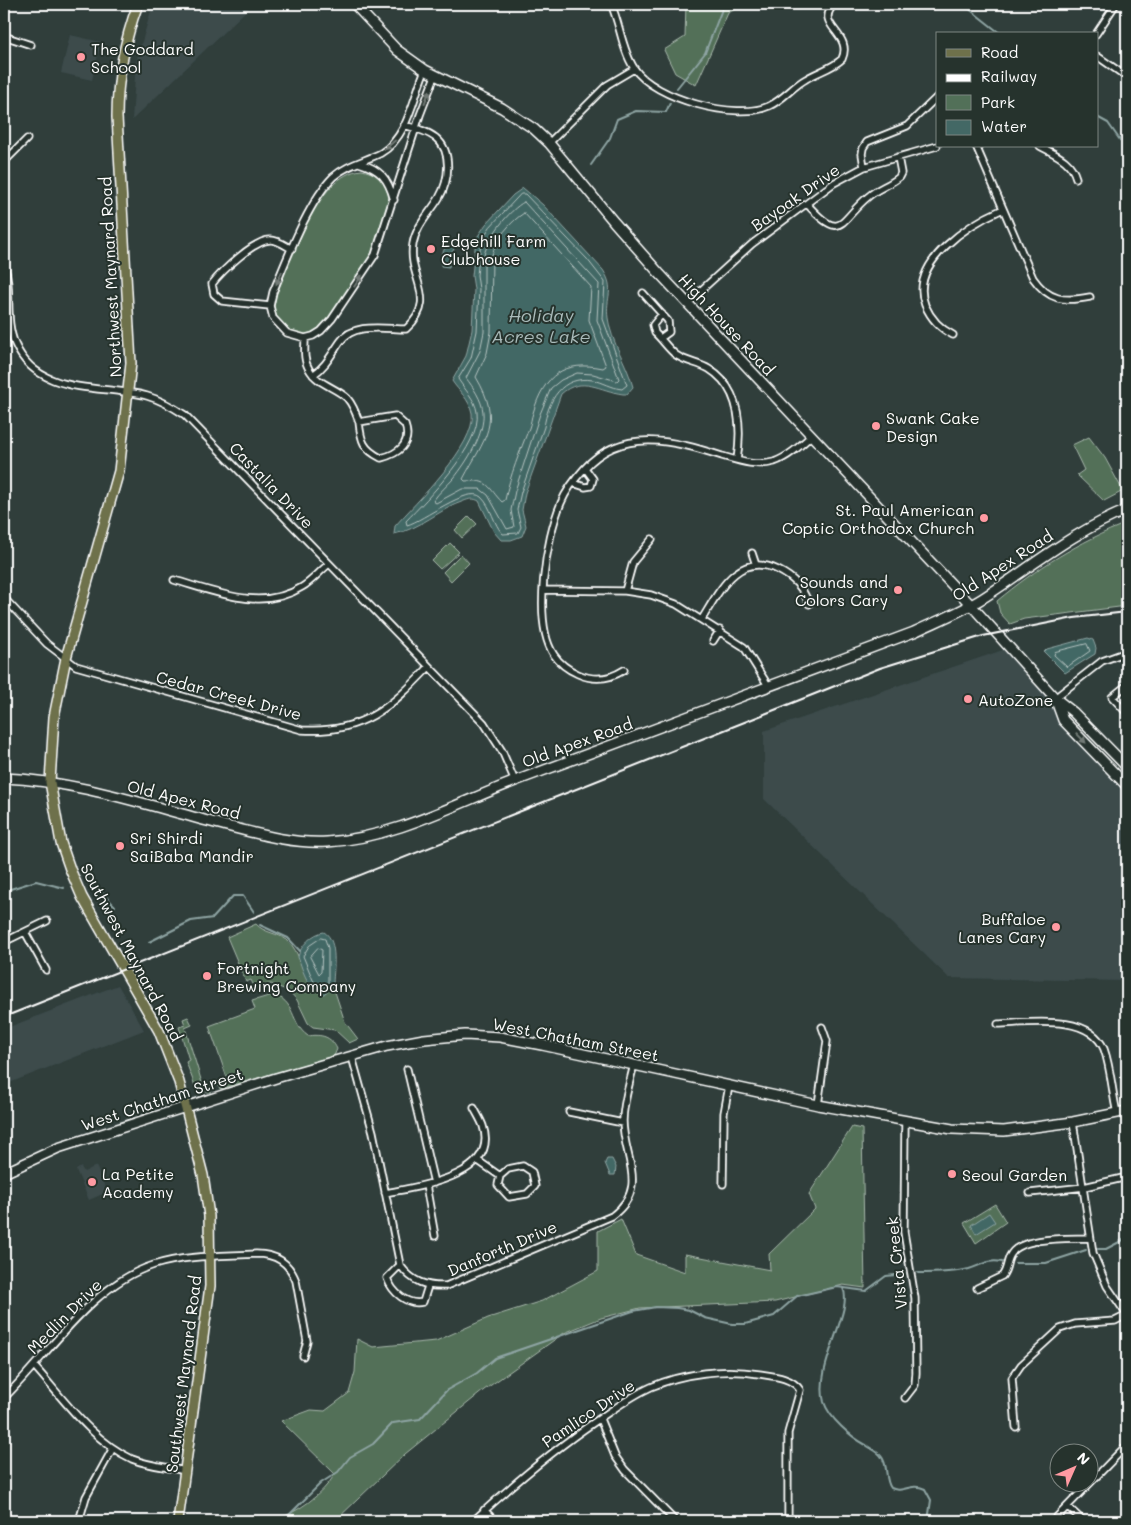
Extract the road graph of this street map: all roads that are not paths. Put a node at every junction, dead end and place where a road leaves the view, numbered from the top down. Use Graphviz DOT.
graph roads {
  1 [pos="138,4"];
  2 [pos="354,4"];
  3 [pos="611,4"];
  4 [pos="835,4"];
  5 [pos="1116,4"];
  6 [pos="1097,32"];
  7 [pos="4,36"];
  8 [pos="30,45"];
  9 [pos="1098,57"];
  10 [pos="634,69"];
  11 [pos="425,70"];
  12 [pos="435,76"];
  13 [pos="1127,77"];
  14 [pos="936,99"];
  15 [pos="404,124"];
  16 [pos="416,128"];
  17 [pos="27,139"];
  18 [pos="549,143"];
  19 [pos="936,146"];
  20 [pos="977,148"];
  21 [pos="1043,148"];
  22 [pos="898,157"];
  23 [pos="4,162"];
  24 [pos="358,163"];
  25 [pos="864,167"];
  26 [pos="1076,178"];
  27 [pos="394,200"];
  28 [pos="806,204"];
  29 [pos="1003,209"];
  30 [pos="292,249"];
  31 [pos="4,265"];
  32 [pos="643,293"];
  33 [pos="1090,297"];
  34 [pos="687,303"];
  35 [pos="270,306"];
  36 [pos="662,314"];
  37 [pos="953,335"];
  38 [pos="662,337"];
  39 [pos="305,338"];
  40 [pos="313,375"];
  41 [pos="129,392"];
  42 [pos="359,422"];
  43 [pos="811,436"];
  44 [pos="737,460"];
  45 [pos="585,468"];
  46 [pos="573,483"];
  47 [pos="1127,510"];
  48 [pos="652,539"];
  49 [pos="752,553"];
  50 [pos="329,564"];
  51 [pos="756,565"];
  52 [pos="174,580"];
  53 [pos="544,590"];
  54 [pos="625,591"];
  55 [pos="4,598"];
  56 [pos="809,604"];
  57 [pos="972,605"];
  58 [pos="702,619"];
  59 [pos="720,630"];
  60 [pos="713,641"];
  61 [pos="1127,652"];
  62 [pos="66,658"];
  63 [pos="429,667"];
  64 [pos="624,670"];
  65 [pos="1127,686"];
  66 [pos="769,687"];
  67 [pos="1055,698"];
  68 [pos="1127,713"];
  69 [pos="1127,767"];
  70 [pos="4,778"];
  71 [pos="515,781"];
  72 [pos="50,782"];
  73 [pos="1127,786"];
  74 [pos="47,921"];
  75 [pos="25,932"];
  76 [pos="4,942"];
  77 [pos="46,970"];
  78 [pos="998,1024"];
  79 [pos="822,1027"];
  80 [pos="352,1057"];
  81 [pos="634,1064"];
  82 [pos="407,1069"];
  83 [pos="729,1086"];
  84 [pos="818,1105"];
  85 [pos="186,1108"];
  86 [pos="474,1108"];
  87 [pos="1127,1111"];
  88 [pos="569,1112"];
  89 [pos="1117,1113"];
  90 [pos="905,1122"];
  91 [pos="1073,1122"];
  92 [pos="623,1123"];
  93 [pos="477,1160"];
  94 [pos="4,1173"];
  95 [pos="500,1176"];
  96 [pos="1127,1177"];
  97 [pos="434,1182"];
  98 [pos="723,1184"];
  99 [pos="426,1185"];
  100 [pos="1084,1187"];
  101 [pos="385,1193"];
  102 [pos="1030,1193"];
  103 [pos="435,1236"];
  104 [pos="1089,1238"];
  105 [pos="211,1257"];
  106 [pos="400,1266"];
  107 [pos="428,1286"];
  108 [pos="977,1288"];
  109 [pos="1127,1315"];
  110 [pos="303,1356"];
  111 [pos="34,1366"];
  112 [pos="4,1398"];
  113 [pos="905,1398"];
  114 [pos="600,1419"];
  115 [pos="1016,1427"];
  116 [pos="1127,1445"];
  117 [pos="113,1448"];
  118 [pos="186,1471"];
  119 [pos="1068,1507"];
  120 [pos="484,1510"];
  121 [pos="79,1521"];
  122 [pos="178,1521"];
  123 [pos="473,1521"];
  124 [pos="495,1521"];
  125 [pos="675,1521"];
  126 [pos="788,1521"];
  127 [pos="1053,1521"];
  128 [pos="1083,1521"];
  1 -- 41 [label="main road, Northwest Maynard Road"];
  2 -- 11 [label="main road, High House Road"];
  3 -- 10 [label="street"];
  4 -- 10 [label="street"];
  5 -- 6 [label="street"];
  7 -- 8 [label="street"];
  9 -- 13 [label="street"];
  10 -- 18 [label="street"];
  11 -- 12 [label="main road, High House Road"];
  11 -- 15 [label="street"];
  16 -- 12 [label="street, one-way"];
  12 -- 18 [label="main road, High House Road"];
  14 -- 25 [label="street"];
  15 -- 16 [label="street"];
  15 -- 24 [label="street, one-way"];
  16 -- 27 [label="street"];
  16 -- 40 [label="street"];
  17 -- 23 [label="street"];
  18 -- 34 [label="main road, High House Road"];
  19 -- 22 [label="street, Bayoak Drive"];
  20 -- 29 [label="street"];
  21 -- 26 [label="street"];
  22 -- 25 [label="street, Bayoak Drive"];
  22 -- 28 [label="street"];
  24 -- 27 [label="street"];
  24 -- 30 [label="street"];
  25 -- 28 [label="street, Bayoak Drive"];
  39 -- 27 [label="street, one-way"];
  28 -- 34 [label="street, Bayoak Drive"];
  29 -- 33 [label="street"];
  29 -- 37 [label="street"];
  30 -- 35 [label="street, one-way"];
  30 -- 35 [label="street"];
  31 -- 41 [label="street, Castalia Drive"];
  32 -- 36 [label="street"];
  34 -- 43 [label="main road, High House Road"];
  35 -- 39 [label="street"];
  36 -- 38 [label="street"];
  36 -- 38 [label="street"];
  38 -- 44 [label="street"];
  39 -- 40 [label="street"];
  40 -- 42 [label="street"];
  41 -- 50 [label="street, Castalia Drive"];
  41 -- 62 [label="main road, Northwest Maynard Road"];
  42 -- 42 [label="street"];
  43 -- 44 [label="street"];
  43 -- 57 [label="main road, High House Road"];
  44 -- 45 [label="street"];
  45 -- 46 [label="street"];
  45 -- 46 [label="street"];
  46 -- 53 [label="street"];
  47 -- 57 [label="main road, Old Apex Road"];
  48 -- 54 [label="street"];
  49 -- 51 [label="street"];
  50 -- 52 [label="street"];
  50 -- 63 [label="street, Castalia Drive"];
  51 -- 56 [label="street"];
  51 -- 58 [label="street"];
  53 -- 54 [label="street"];
  53 -- 64 [label="street"];
  54 -- 58 [label="street"];
  55 -- 62 [label="street, Cedar Creek Drive"];
  57 -- 66 [label="main road, Old Apex Road"];
  57 -- 67 [label="main road, High House Road"];
  58 -- 59 [label="street"];
  59 -- 60 [label="street"];
  59 -- 66 [label="street"];
  61 -- 67 [label="street"];
  62 -- 63 [label="street, Cedar Creek Drive"];
  62 -- 72 [label="main road, Northwest Maynard Road"];
  63 -- 71 [label="street, Castalia Drive"];
  65 -- 68 [label="street"];
  66 -- 71 [label="main road, Old Apex Road"];
  67 -- 69 [label="main road, High House Road"];
  67 -- 73 [label="main road, High House Road, one-way"];
  70 -- 72 [label="main road, Old Apex Road"];
  71 -- 72 [label="main road, Old Apex Road"];
  72 -- 85 [label="main road, Southwest Maynard Road"];
  74 -- 75 [label="street"];
  75 -- 76 [label="street"];
  75 -- 77 [label="street"];
  78 -- 89 [label="street"];
  79 -- 84 [label="street"];
  80 -- 81 [label="main road, West Chatham Street"];
  80 -- 85 [label="main road, West Chatham Street"];
  80 -- 101 [label="street"];
  81 -- 83 [label="main road, West Chatham Street"];
  81 -- 92 [label="street, Danforth Drive"];
  82 -- 97 [label="street"];
  83 -- 84 [label="main road, West Chatham Street"];
  83 -- 98 [label="street"];
  84 -- 90 [label="main road, West Chatham Street"];
  85 -- 94 [label="main road, West Chatham Street"];
  85 -- 105 [label="main road, Southwest Maynard Road"];
  86 -- 93 [label="street"];
  87 -- 89 [label="main road, West Chatham Street"];
  88 -- 92 [label="street"];
  89 -- 91 [label="main road, West Chatham Street"];
  90 -- 91 [label="main road, West Chatham Street"];
  90 -- 113 [label="street, Vista Creek"];
  91 -- 100 [label="street"];
  92 -- 107 [label="street, Danforth Drive"];
  93 -- 95 [label="street"];
  93 -- 97 [label="street"];
  95 -- 95 [label="street"];
  96 -- 100 [label="street"];
  97 -- 99 [label="street"];
  99 -- 101 [label="street"];
  99 -- 103 [label="street"];
  100 -- 102 [label="street"];
  100 -- 104 [label="street"];
  101 -- 106 [label="street"];
  104 -- 108 [label="street"];
  104 -- 109 [label="street"];
  105 -- 110 [label="street, Medlin Drive"];
  105 -- 111 [label="street, Medlin Drive"];
  105 -- 118 [label="main road, Southwest Maynard Road"];
  106 -- 107 [label="street, Danforth Drive"];
  106 -- 107 [label="street"];
  109 -- 115 [label="street"];
  111 -- 112 [label="street, Medlin Drive"];
  111 -- 117 [label="street"];
  114 -- 120 [label="street, Pamlico Drive"];
  114 -- 125 [label="street"];
  114 -- 126 [label="street, Pamlico Drive"];
  116 -- 119 [label="street"];
  117 -- 118 [label="street"];
  117 -- 121 [label="street"];
  118 -- 122 [label="main road, Southwest Maynard Road"];
  119 -- 127 [label="street"];
  119 -- 128 [label="street"];
  120 -- 123 [label="street, Pamlico Drive"];
  120 -- 124 [label="street"];
}
